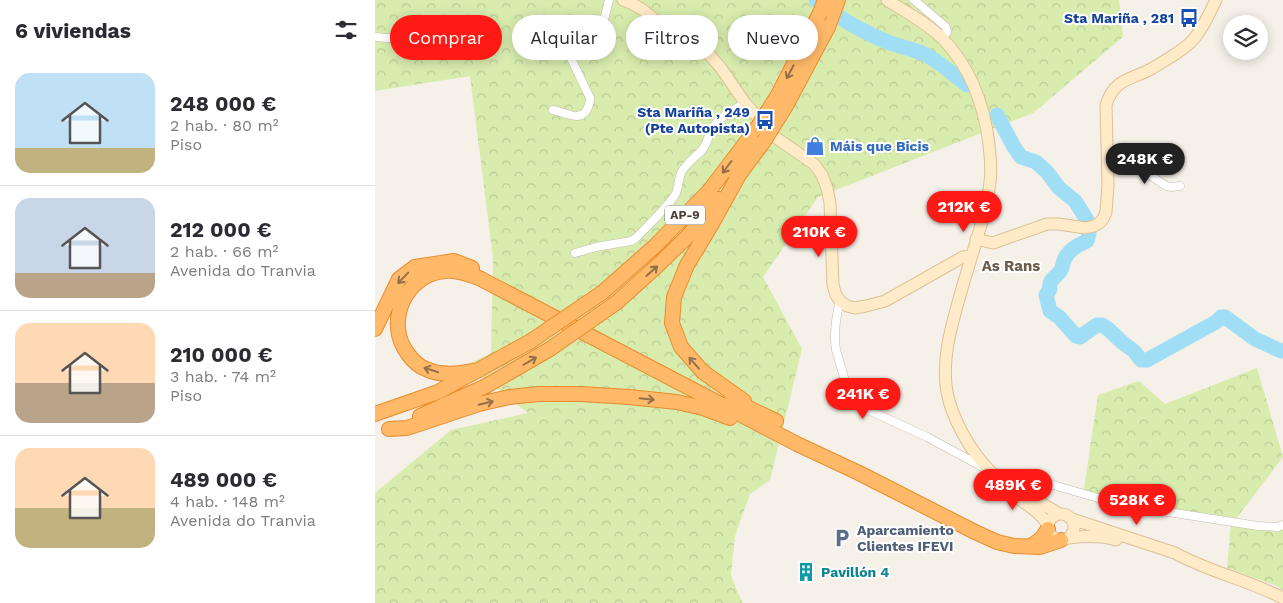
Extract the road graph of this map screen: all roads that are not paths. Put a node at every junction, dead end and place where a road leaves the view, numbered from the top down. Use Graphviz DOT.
graph roads {
  1 [pos="609,0"];
  2 [pos="623,0"];
  3 [pos="838,0"];
  4 [pos="887,0"];
  5 [pos="915,0"];
  6 [pos="1216,0"];
  7 [pos="822,6"];
  8 [pos="375,37"];
  9 [pos="390,38"];
  10 [pos="942,38"];
  11 [pos="745,102"];
  12 [pos="553,110"];
  13 [pos="1107,163"];
  14 [pos="740,173"];
  15 [pos="1180,186"];
  16 [pos="976,239"];
  17 [pos="575,252"];
  18 [pos="971,256"];
  19 [pos="841,301"];
  20 [pos="375,329"];
  21 [pos="479,370"];
  22 [pos="375,414"];
  23 [pos="776,421"];
  24 [pos="382,431"];
  25 [pos="797,444"];
  26 [pos="990,471"];
  27 [pos="859,473"];
  28 [pos="1001,481"];
  29 [pos="1058,514"];
  30 [pos="1072,519"];
  31 [pos="1283,525"];
  32 [pos="1048,527"];
  33 [pos="1065,539"];
  34 [pos="1030,547"];
  35 [pos="1189,561"];
  36 [pos="1283,598"];
  1 -- 12 [label="street"];
  2 -- 11 [label="main road"];
  3 -- 14 [label="highway, AP-9, bridge"];
  4 -- 10 [label="main road"];
  5 -- 10 [label="street"];
  6 -- 13 [label="main road"];
  7 -- 21 [label="highway, AP-9, one-way, bridge"];
  8 -- 9 [label="street"];
  10 -- 16 [label="main road"];
  11 -- 17 [label="street"];
  11 -- 19 [label="main road"];
  13 -- 15 [label="street"];
  13 -- 16 [label="main road"];
  23 -- 14 [label="highway, one-way"];
  24 -- 14 [label="highway, AP-9, one-way, bridge"];
  16 -- 18 [label="main road"];
  18 -- 19 [label="main road"];
  18 -- 26 [label="main road"];
  19 -- 26 [label="street"];
  23 -- 20 [label="highway, one-way"];
  21 -- 22 [label="highway, AP-9"];
  21 -- 25 [label="highway, one-way"];
  23 -- 27 [label="highway"];
  24 -- 25 [label="highway, one-way"];
  25 -- 27 [label="highway"];
  26 -- 28 [label="main road"];
  26 -- 31 [label="street"];
  27 -- 34 [label="highway"];
  28 -- 29 [label="main road"];
  28 -- 32 [label="main road"];
  29 -- 30 [label="main road"];
  29 -- 32 [label="main road"];
  30 -- 33 [label="main road"];
  30 -- 35 [label="main road"];
  32 -- 33 [label="main road"];
  32 -- 34 [label="highway"];
  33 -- 34 [label="highway"];
  33 -- 35 [label="main road"];
  35 -- 36 [label="main road"];
}
